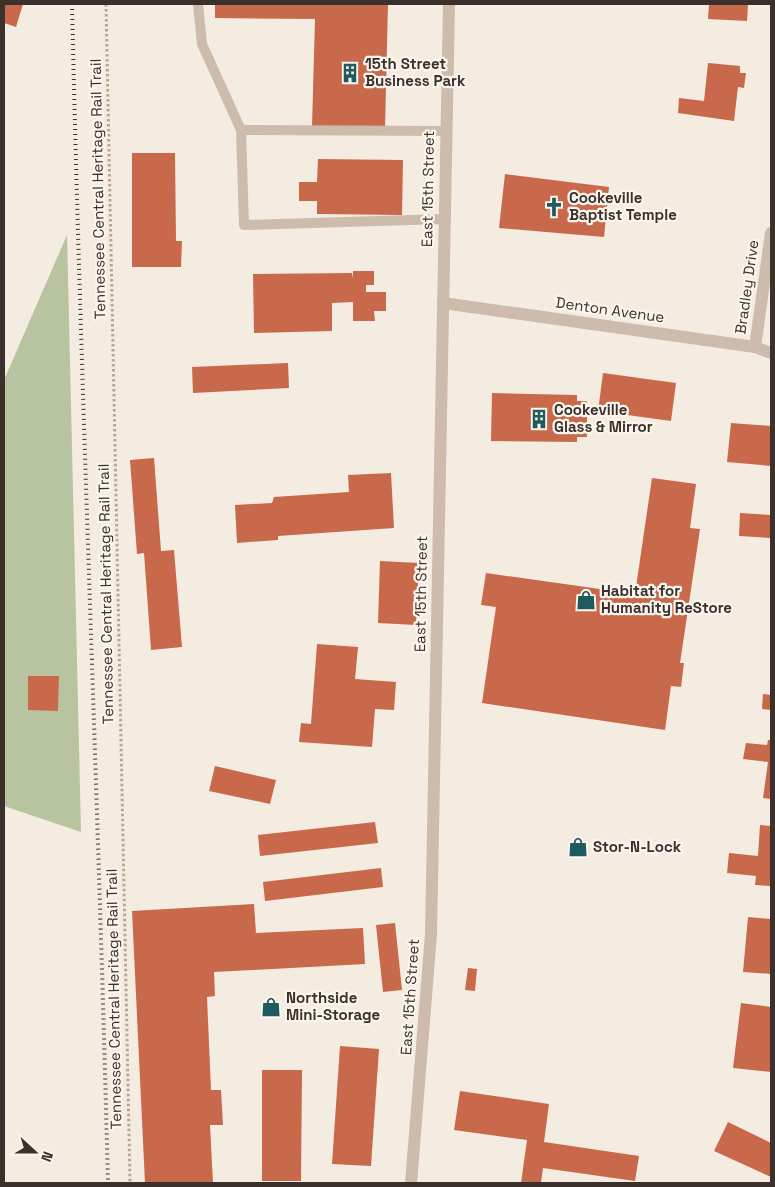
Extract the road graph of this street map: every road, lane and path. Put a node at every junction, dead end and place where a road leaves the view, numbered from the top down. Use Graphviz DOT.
graph roads {
  1 [pos="106,4"];
  2 [pos="198,4"];
  3 [pos="448,4"];
  4 [pos="241,130"];
  5 [pos="446,131"];
  6 [pos="444,219"];
  7 [pos="771,233"];
  8 [pos="443,302"];
  9 [pos="755,347"];
  10 [pos="771,353"];
  11 [pos="130,1183"];
  12 [pos="411,1183"];
  1 -- 11 [label="path, Tennessee Central Heritage Rail Trail"];
  2 -- 4 [label="lane"];
  3 -- 5 [label="street, East 15th Street"];
  4 -- 5 [label="lane"];
  4 -- 6 [label="lane"];
  5 -- 6 [label="street, East 15th Street"];
  6 -- 8 [label="street, East 15th Street"];
  7 -- 9 [label="street, Bradley Drive"];
  8 -- 9 [label="street, Denton Avenue"];
  8 -- 12 [label="street, East 15th Street"];
  9 -- 10 [label="street, Denton Avenue"];
}
